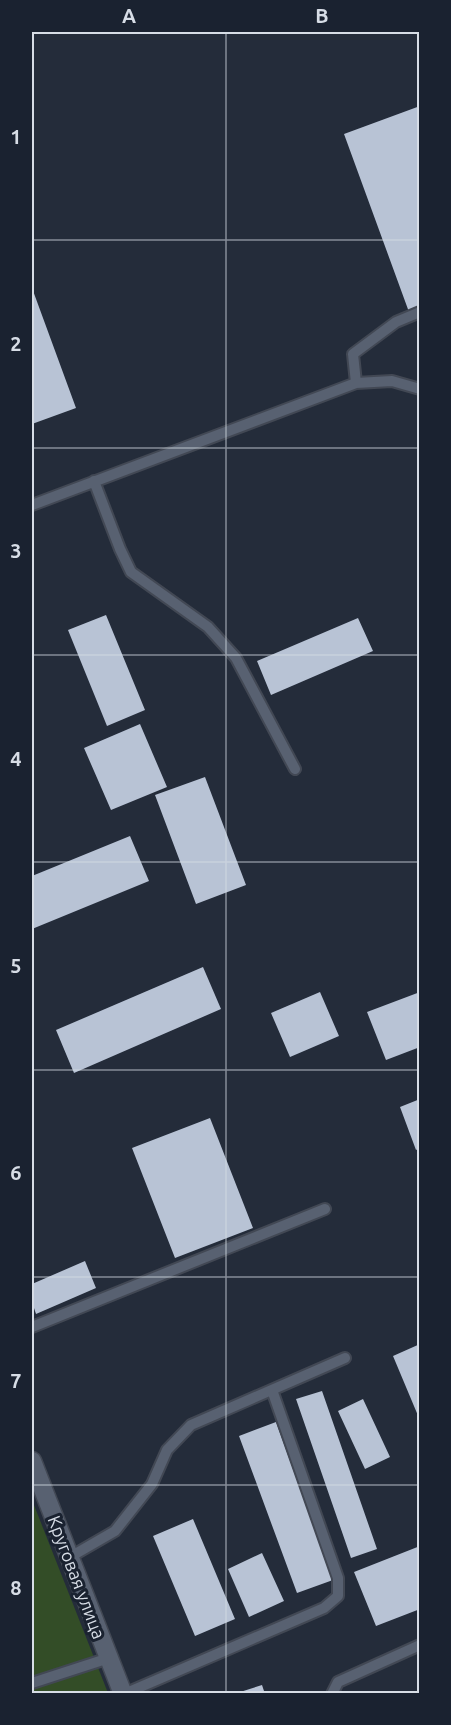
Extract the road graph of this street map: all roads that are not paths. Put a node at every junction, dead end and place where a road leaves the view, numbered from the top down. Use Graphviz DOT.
graph roads {
  1 [pos="420,312"];
  2 [pos="356,383"];
  3 [pos="420,389"];
  4 [pos="94,481"];
  5 [pos="32,504"];
  6 [pos="295,770"];
  7 [pos="325,1209"];
  8 [pos="32,1328"];
  9 [pos="345,1358"];
  10 [pos="272,1390"];
  11 [pos="32,1461"];
  12 [pos="70,1557"];
  13 [pos="420,1645"];
  14 [pos="109,1658"];
  15 [pos="32,1683"];
  16 [pos="123,1694"];
  17 [pos="332,1694"];
  1 -- 2 [label="lane"];
  2 -- 3 [label="lane"];
  2 -- 4 [label="lane"];
  4 -- 5 [label="lane"];
  4 -- 6 [label="lane"];
  7 -- 8 [label="lane"];
  9 -- 10 [label="lane"];
  10 -- 12 [label="lane"];
  10 -- 16 [label="lane"];
  11 -- 12 [label="street, Круговая улица"];
  12 -- 14 [label="street, Круговая улица"];
  13 -- 17 [label="lane"];
  14 -- 15 [label="lane"];
  14 -- 16 [label="street, Круговая улица"];
}
